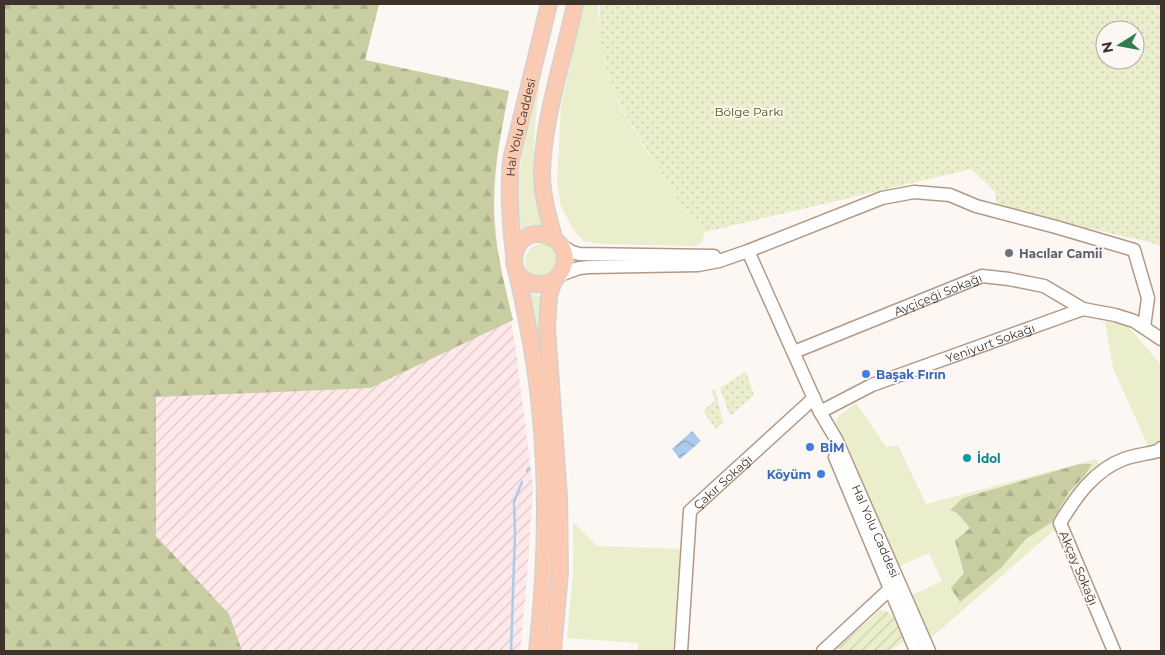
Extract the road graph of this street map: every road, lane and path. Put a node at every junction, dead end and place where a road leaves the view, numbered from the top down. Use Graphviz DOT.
graph roads {
  1 [pos="549,4"];
  2 [pos="575,4"];
  3 [pos="557,242"];
  4 [pos="748,251"];
  5 [pos="514,254"];
  6 [pos="516,271"];
  7 [pos="557,277"];
  8 [pos="1083,309"];
  9 [pos="1144,327"];
  10 [pos="1161,339"];
  11 [pos="794,352"];
  12 [pos="814,398"];
  13 [pos="820,412"];
  14 [pos="1161,448"];
  15 [pos="890,589"];
  16 [pos="537,651"];
  17 [pos="553,651"];
  18 [pos="681,651"];
  19 [pos="823,651"];
  20 [pos="916,651"];
  21 [pos="929,651"];
  22 [pos="1114,651"];
  1 -- 5 [label="main road, Hal Yolu Caddesi"];
  2 -- 3 [label="main road"];
  3 -- 4 [label="street"];
  3 -- 5 [label="main road"];
  3 -- 7 [label="main road"];
  4 -- 7 [label="street"];
  4 -- 9 [label="street"];
  4 -- 11 [label="street, Hal Yolu Caddesi"];
  5 -- 6 [label="main road"];
  6 -- 7 [label="main road"];
  6 -- 16 [label="main road"];
  7 -- 17 [label="main road"];
  8 -- 9 [label="street"];
  8 -- 11 [label="street, Ayçiçeği Sokağı"];
  8 -- 13 [label="street, Yeniyurt Sokağı"];
  9 -- 10 [label="street"];
  11 -- 12 [label="street, Hal Yolu Caddesi"];
  12 -- 13 [label="street, Hal Yolu Caddesi"];
  12 -- 18 [label="street, Çakır Sokağı"];
  13 -- 15 [label="street, Hal Yolu Caddesi"];
  13 -- 21 [label="street, Hal Yolu Caddesi"];
  14 -- 22 [label="street, Akçay Sokağı"];
  15 -- 19 [label="street"];
  15 -- 20 [label="street, Hal Yolu Caddesi"];
}
